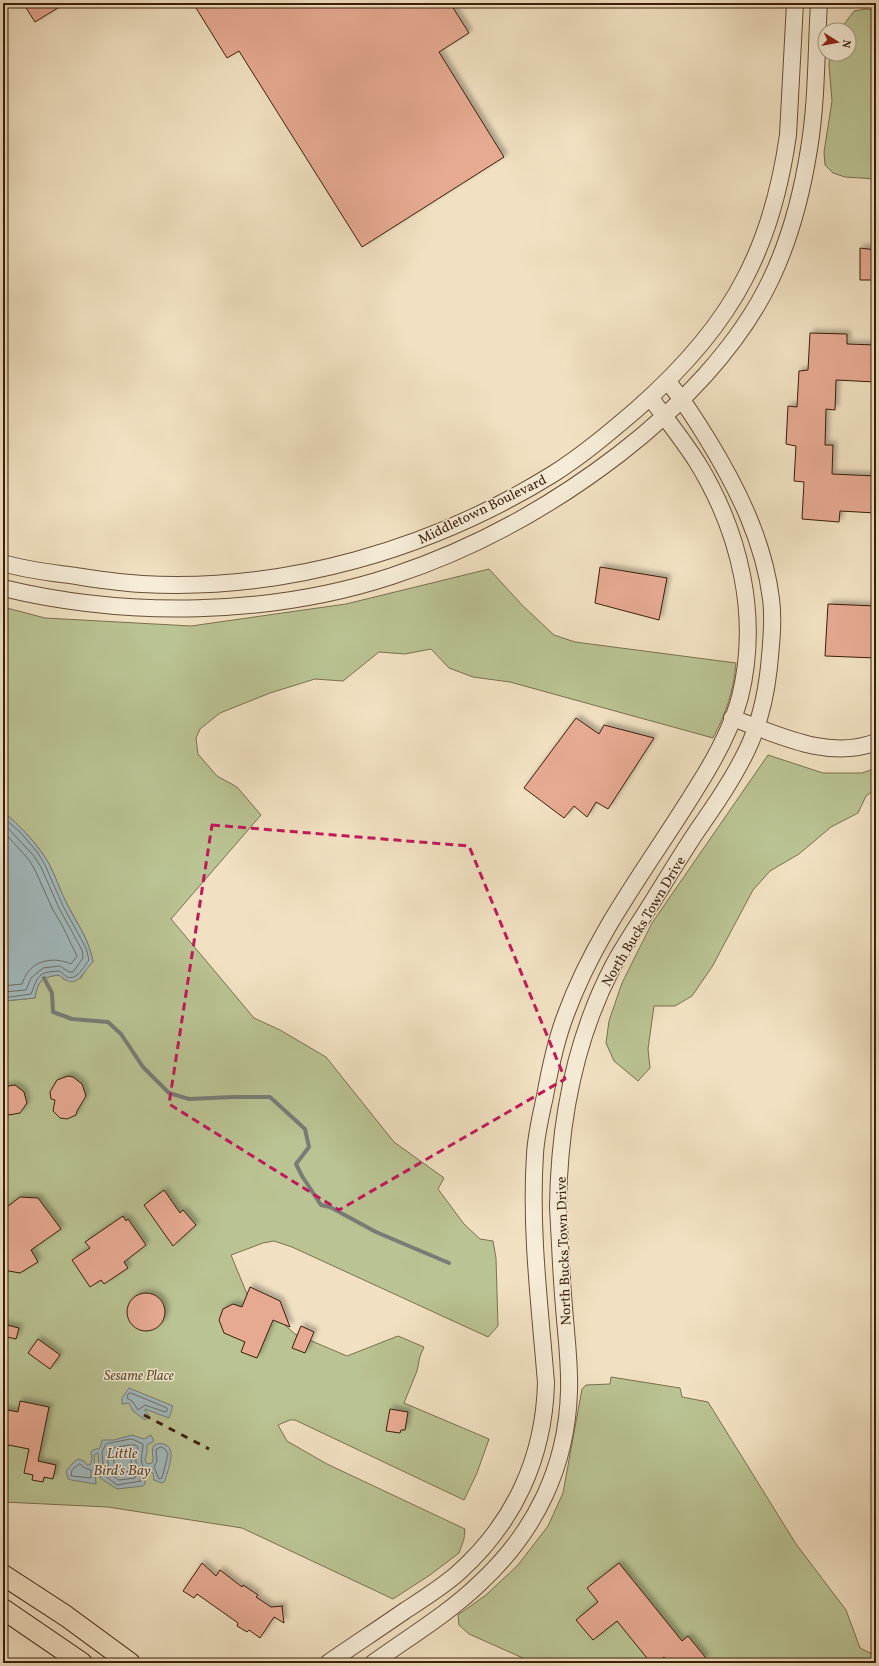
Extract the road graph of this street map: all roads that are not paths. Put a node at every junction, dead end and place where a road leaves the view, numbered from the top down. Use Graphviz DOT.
graph roads {
  1 [pos="794,3"];
  2 [pos="819,3"];
  3 [pos="667,381"];
  4 [pos="650,397"];
  5 [pos="682,399"];
  6 [pos="664,416"];
  7 [pos="3,563"];
  8 [pos="3,588"];
  9 [pos="732,718"];
  10 [pos="755,726"];
  11 [pos="876,742"];
  12 [pos="3,1575"];
  13 [pos="3,1609"];
  14 [pos="82,1663"];
  15 [pos="130,1663"];
  16 [pos="328,1663"];
  17 [pos="373,1663"];
  1 -- 3 [label="street, Middletown Boulevard"];
  2 -- 5 [label="street, Middletown Boulevard"];
  3 -- 4 [label="street, Middletown Boulevard"];
  3 -- 5 [label="street, North Bucks Town Drive"];
  4 -- 6 [label="street, North Bucks Town Drive"];
  4 -- 7 [label="street, Middletown Boulevard"];
  5 -- 6 [label="street, Middletown Boulevard"];
  5 -- 10 [label="street, North Bucks Town Drive"];
  6 -- 8 [label="street, Middletown Boulevard"];
  6 -- 9 [label="street, North Bucks Town Drive"];
  9 -- 10 [label="street"];
  9 -- 16 [label="street, North Bucks Town Drive"];
  10 -- 11 [label="street"];
  10 -- 17 [label="street, North Bucks Town Drive"];
  12 -- 15 [label="main road"];
  13 -- 14 [label="main road"];
}
